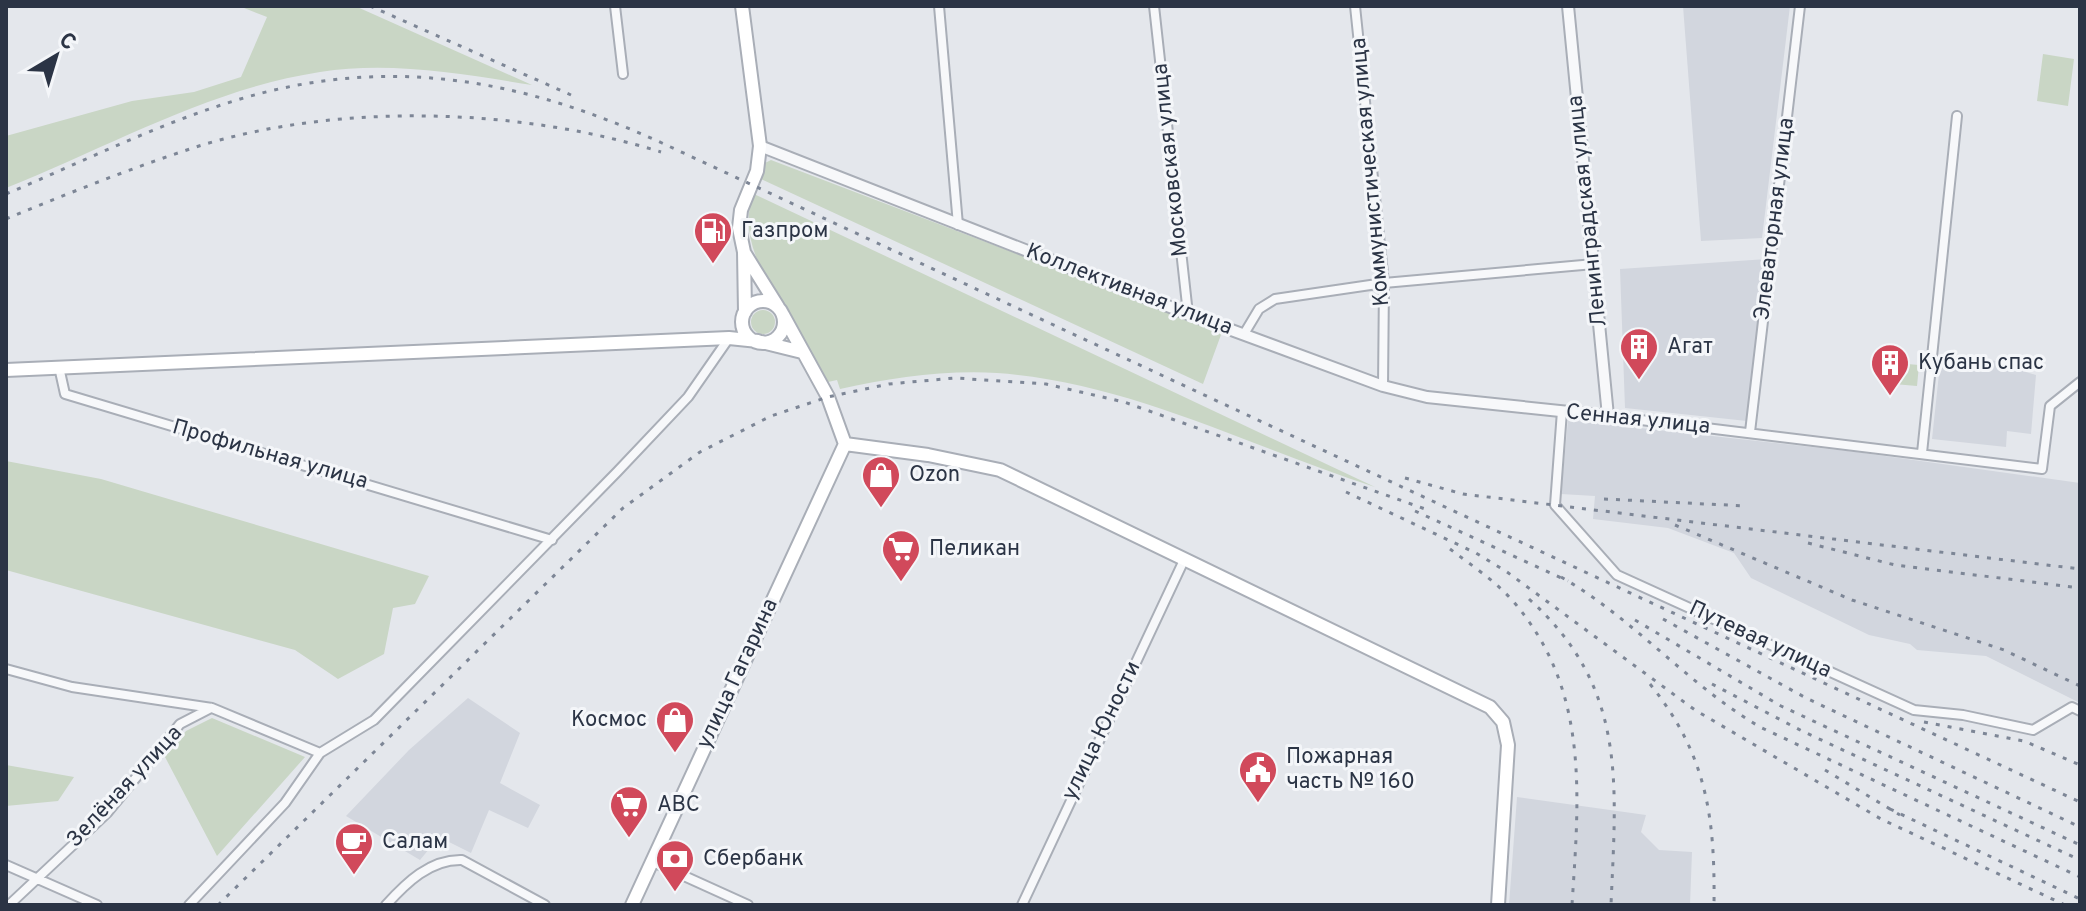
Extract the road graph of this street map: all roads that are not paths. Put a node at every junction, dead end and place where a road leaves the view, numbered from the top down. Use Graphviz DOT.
graph roads {
  1 [pos="615,6"];
  2 [pos="742,6"];
  3 [pos="939,6"];
  4 [pos="1154,6"];
  5 [pos="1355,6"];
  6 [pos="1568,6"];
  7 [pos="1800,6"];
  8 [pos="623,74"];
  9 [pos="1957,116"];
  10 [pos="760,146"];
  11 [pos="958,225"];
  12 [pos="744,252"];
  13 [pos="1594,264"];
  14 [pos="1384,283"];
  15 [pos="781,312"];
  16 [pos="1188,314"];
  17 [pos="744,317"];
  18 [pos="1244,334"];
  19 [pos="729,338"];
  20 [pos="760,342"];
  21 [pos="802,352"];
  22 [pos="59,367"];
  23 [pos="6,370"];
  24 [pos="2080,382"];
  25 [pos="1383,386"];
  26 [pos="1562,411"];
  27 [pos="1608,416"];
  28 [pos="1750,432"];
  29 [pos="845,444"];
  30 [pos="1922,453"];
  31 [pos="552,540"];
  32 [pos="1185,558"];
  33 [pos="6,669"];
  34 [pos="212,708"];
  35 [pos="2080,711"];
  36 [pos="320,753"];
  37 [pos="651,861"];
  38 [pos="6,865"];
  39 [pos="36,878"];
  40 [pos="9,905"];
  41 [pos="97,905"];
  42 [pos="189,905"];
  43 [pos="386,905"];
  44 [pos="545,905"];
  45 [pos="632,905"];
  46 [pos="748,905"];
  47 [pos="1022,905"];
  48 [pos="1498,905"];
  1 -- 8 [label="street"];
  2 -- 10 [label="main road"];
  3 -- 11 [label="street"];
  4 -- 16 [label="street, Московская улица"];
  5 -- 14 [label="street, Коммунистическая улица"];
  6 -- 13 [label="street, Ленинградская улица"];
  7 -- 28 [label="street, Элеваторная улица"];
  9 -- 30 [label="street"];
  10 -- 11 [label="street, Коллективная улица"];
  10 -- 12 [label="main road"];
  11 -- 16 [label="street, Коллективная улица"];
  12 -- 15 [label="main road"];
  12 -- 17 [label="main road"];
  13 -- 14 [label="street, Коллективная улица"];
  13 -- 27 [label="street, Ленинградская улица"];
  14 -- 18 [label="street, Коллективная улица"];
  14 -- 25 [label="street, Коммунистическая улица"];
  15 -- 17 [label="main road"];
  15 -- 20 [label="main road"];
  15 -- 21 [label="main road"];
  16 -- 18 [label="street, Коллективная улица"];
  17 -- 19 [label="main road"];
  17 -- 20 [label="main road"];
  18 -- 25 [label="street, Сенная улица"];
  19 -- 20 [label="main road"];
  19 -- 22 [label="main road"];
  19 -- 31 [label="street"];
  20 -- 21 [label="main road"];
  21 -- 29 [label="main road"];
  22 -- 23 [label="main road"];
  22 -- 31 [label="street, Профильная улица"];
  24 -- 30 [label="street, Сенная улица"];
  25 -- 26 [label="street, Сенная улица"];
  26 -- 27 [label="street, Сенная улица"];
  26 -- 35 [label="street, Путевая улица"];
  27 -- 28 [label="street, Сенная улица"];
  28 -- 30 [label="street, Сенная улица"];
  29 -- 32 [label="main road"];
  29 -- 37 [label="main road, улица Гагарина"];
  31 -- 36 [label="street"];
  32 -- 47 [label="street, улица Юности"];
  32 -- 48 [label="main road"];
  33 -- 34 [label="street"];
  34 -- 36 [label="street"];
  34 -- 39 [label="street, Зелёная улица"];
  36 -- 42 [label="street"];
  37 -- 45 [label="main road, улица Гагарина"];
  37 -- 46 [label="street"];
  38 -- 39 [label="street"];
  39 -- 40 [label="street, Зелёная улица"];
  39 -- 41 [label="street"];
  43 -- 44 [label="street"];
}
